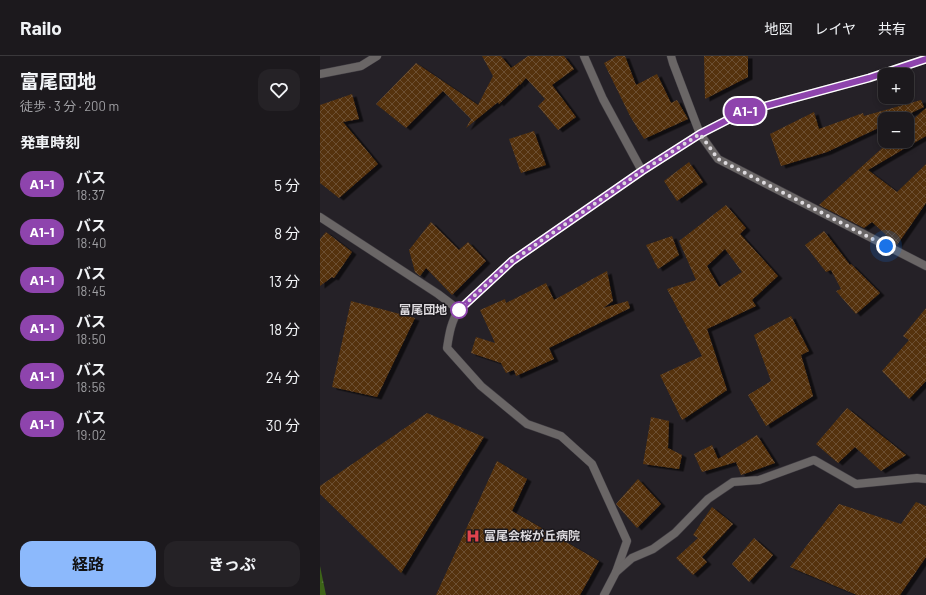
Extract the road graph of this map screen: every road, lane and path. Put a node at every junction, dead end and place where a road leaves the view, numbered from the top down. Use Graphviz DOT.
graph roads {
  1 [pos="377,56"];
  2 [pos="584,56"];
  3 [pos="671,56"];
  4 [pos="926,59"];
  5 [pos="320,74"];
  6 [pos="700,134"];
  7 [pos="642,171"];
  8 [pos="320,217"];
  9 [pos="926,266"];
  10 [pos="459,310"];
  11 [pos="926,479"];
  12 [pos="616,572"];
  13 [pos="604,595"];
  1 -- 5 [label="street"];
  2 -- 7 [label="street"];
  3 -- 6 [label="street"];
  4 -- 6 [label="street"];
  6 -- 7 [label="street"];
  6 -- 9 [label="street"];
  7 -- 10 [label="street"];
  8 -- 10 [label="street"];
  10 -- 12 [label="street"];
  11 -- 12 [label="street"];
  12 -- 13 [label="street"];
}
